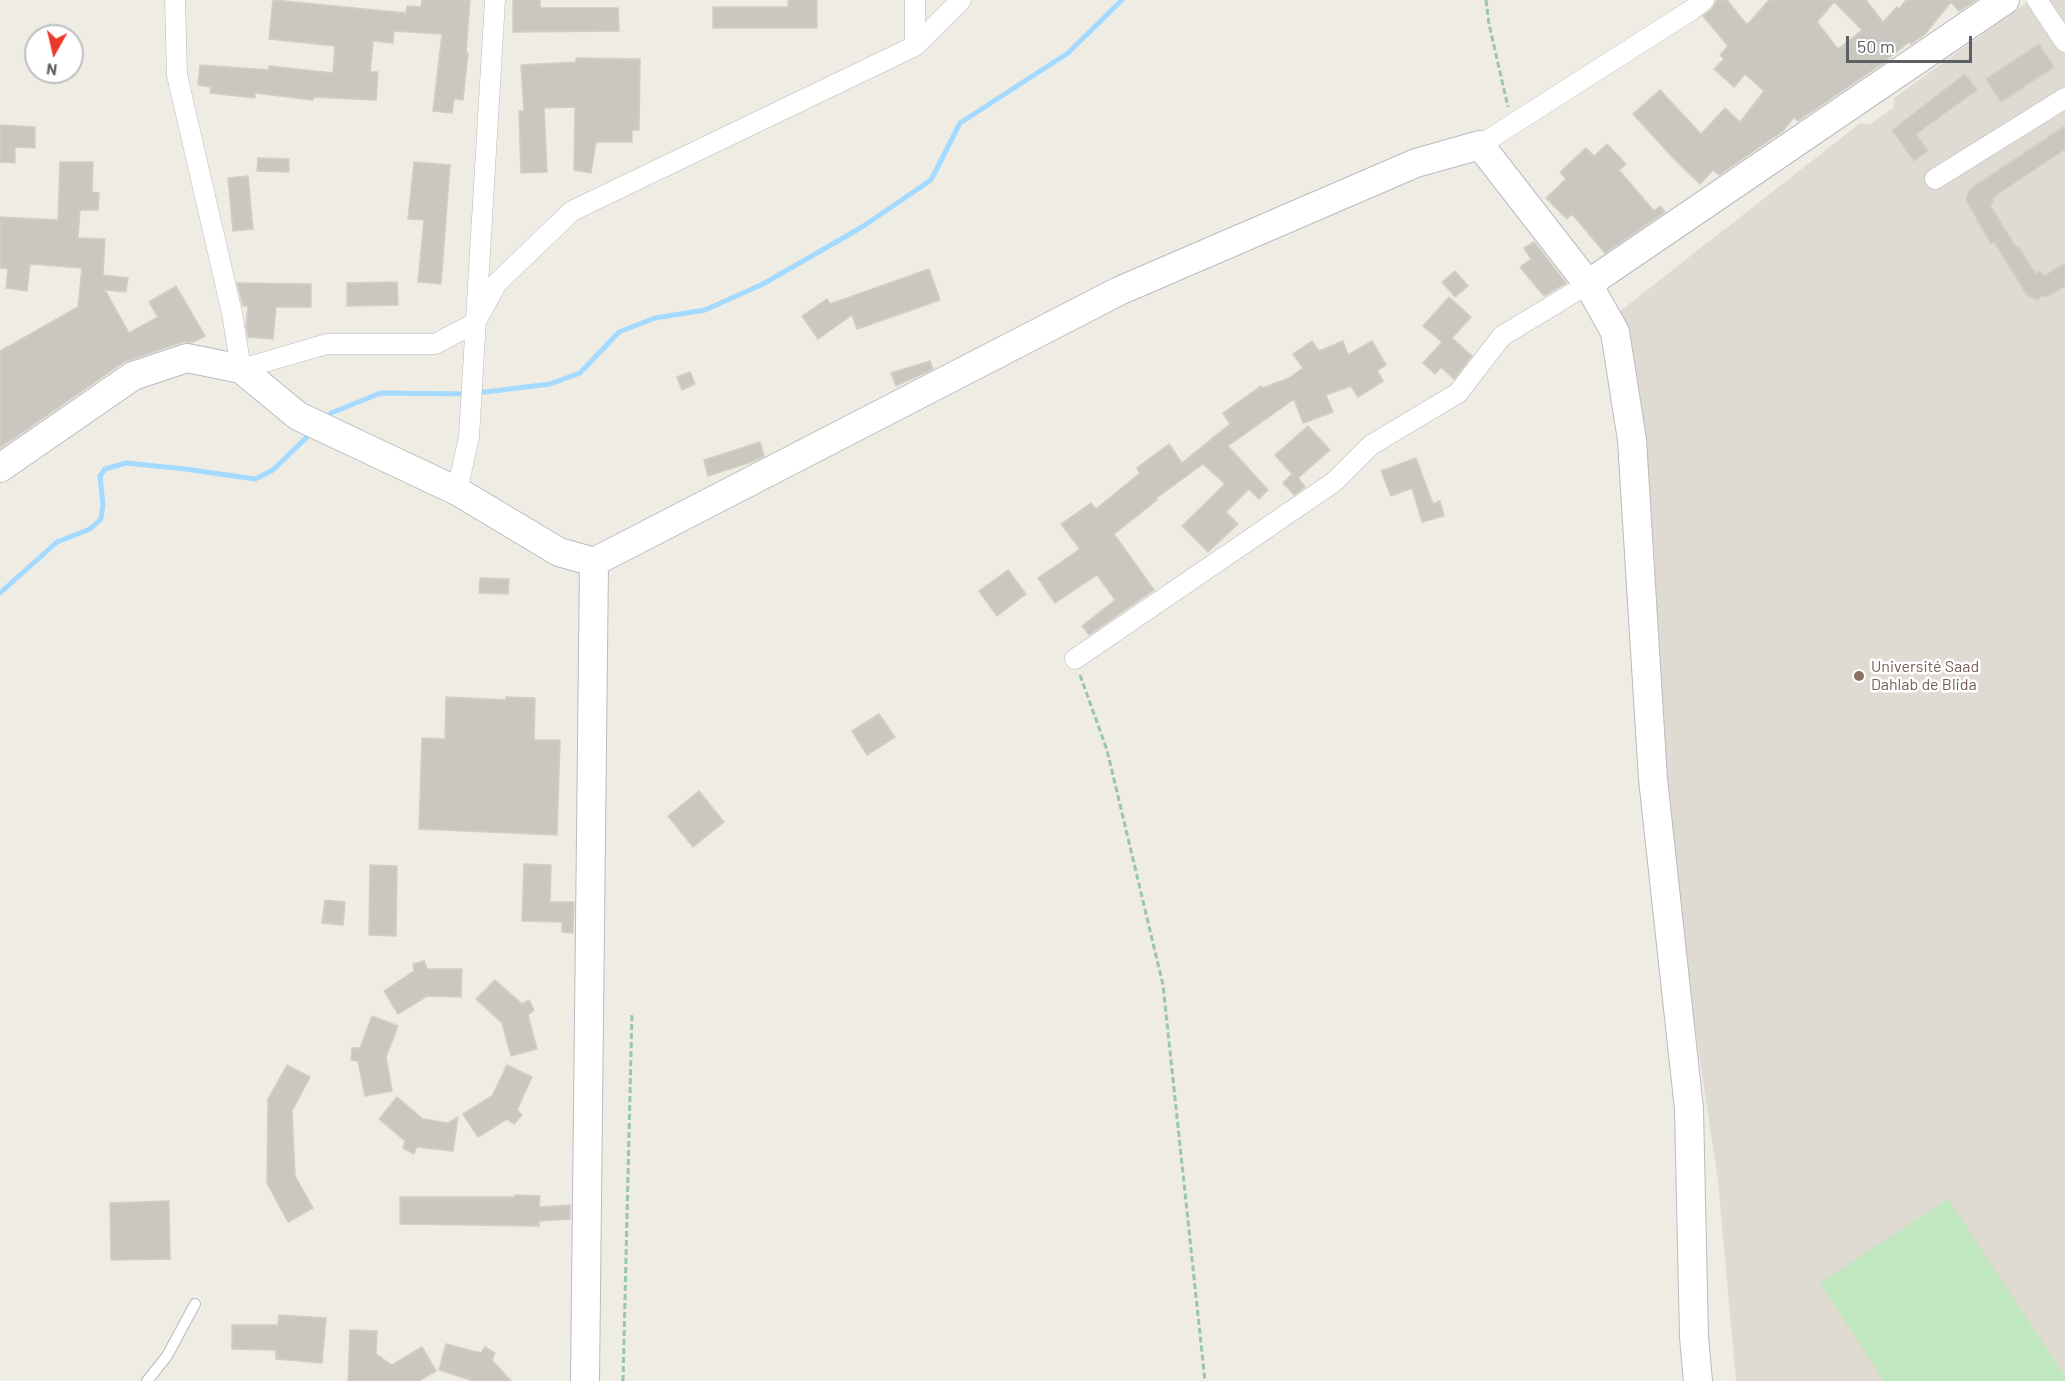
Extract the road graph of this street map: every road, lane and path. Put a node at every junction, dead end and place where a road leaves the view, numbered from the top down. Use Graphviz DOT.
graph roads {
  1 [pos="175,0"];
  2 [pos="495,0"];
  3 [pos="915,0"];
  4 [pos="962,0"];
  5 [pos="1486,0"];
  6 [pos="1704,0"];
  7 [pos="2005,0"];
  8 [pos="2037,0"];
  9 [pos="2065,42"];
  10 [pos="915,46"];
  11 [pos="2065,98"];
  12 [pos="1512,124"];
  13 [pos="1480,145"];
  14 [pos="1935,179"];
  15 [pos="1588,284"];
  16 [pos="475,323"];
  17 [pos="241,369"];
  18 [pos="0,468"];
  19 [pos="457,491"];
  20 [pos="594,562"];
  21 [pos="1075,659"];
  22 [pos="632,1012"];
  23 [pos="195,1304"];
  24 [pos="147,1381"];
  25 [pos="585,1381"];
  26 [pos="623,1381"];
  27 [pos="1205,1381"];
  28 [pos="1698,1381"];
  1 -- 17 [label="street"];
  2 -- 16 [label="street"];
  3 -- 10 [label="street"];
  4 -- 10 [label="street"];
  5 -- 12 [label="path"];
  6 -- 12 [label="street"];
  7 -- 15 [label="street"];
  8 -- 9 [label="street"];
  10 -- 16 [label="street"];
  11 -- 14 [label="street"];
  12 -- 13 [label="street"];
  13 -- 15 [label="street"];
  13 -- 20 [label="street"];
  15 -- 21 [label="street"];
  15 -- 28 [label="street"];
  16 -- 17 [label="street"];
  16 -- 19 [label="street"];
  17 -- 18 [label="street"];
  17 -- 19 [label="street"];
  19 -- 20 [label="street"];
  20 -- 25 [label="street"];
  21 -- 27 [label="path"];
  22 -- 26 [label="path"];
  23 -- 24 [label="lane"];
}
